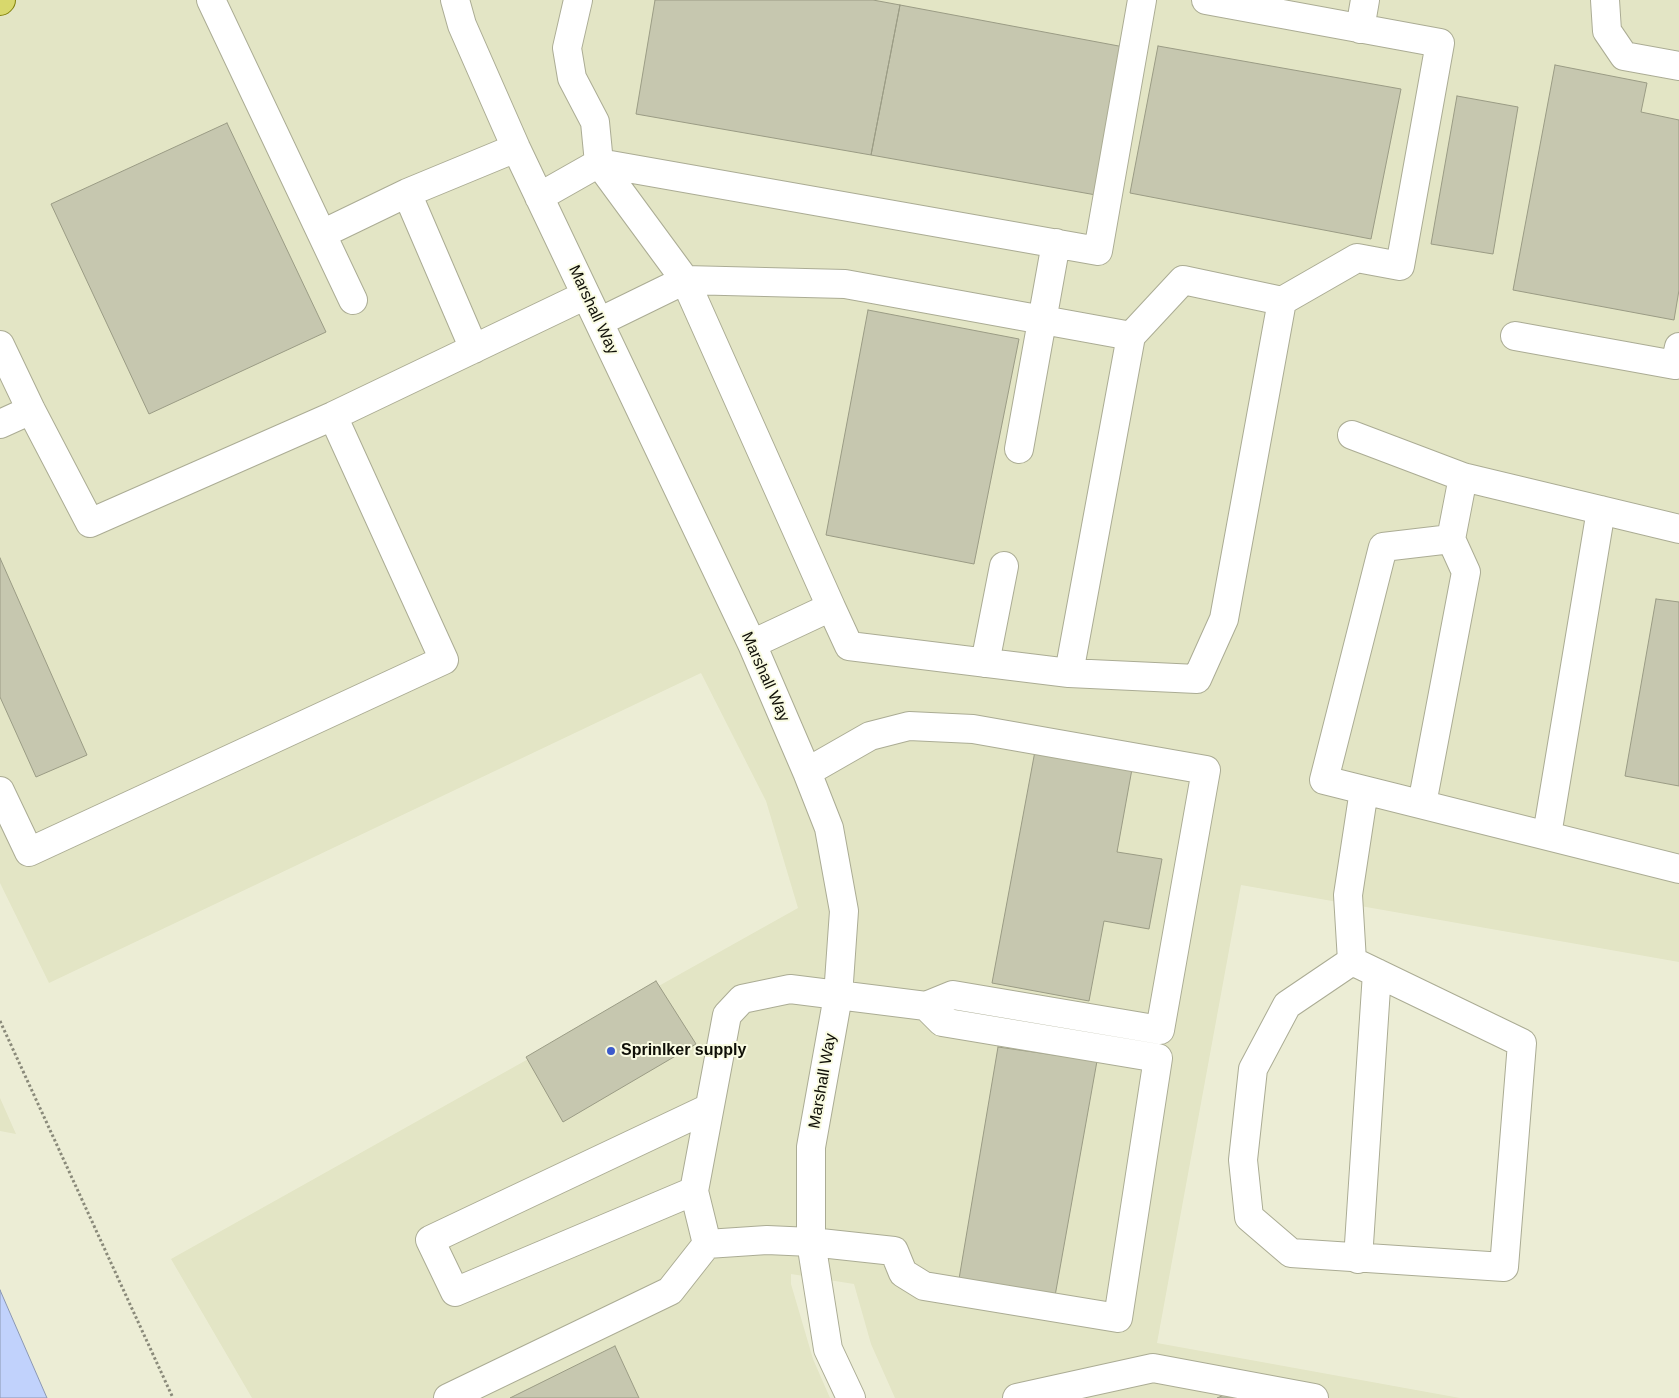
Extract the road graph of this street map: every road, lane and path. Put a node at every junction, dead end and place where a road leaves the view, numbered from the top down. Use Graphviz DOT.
graph roads {
  1 [pos="211,0"];
  2 [pos="456,0"];
  3 [pos="578,0"];
  4 [pos="1142,0"];
  5 [pos="1206,0"];
  6 [pos="1365,0"];
  7 [pos="1605,0"];
  8 [pos="1360,29"];
  9 [pos="1679,66"];
  10 [pos="516,148"];
  11 [pos="598,163"];
  12 [pos="407,194"];
  13 [pos="540,197"];
  14 [pos="322,234"];
  15 [pos="1056,244"];
  16 [pos="685,280"];
  17 [pos="586,295"];
  18 [pos="353,300"];
  19 [pos="1282,301"];
  20 [pos="1042,319"];
  21 [pos="599,322"];
  22 [pos="1131,336"];
  23 [pos="1515,336"];
  24 [pos="0,345"];
  25 [pos="1679,348"];
  26 [pos="474,349"];
  27 [pos="32,410"];
  28 [pos="333,416"];
  29 [pos="0,424"];
  30 [pos="1352,435"];
  31 [pos="1019,449"];
  32 [pos="1463,478"];
  33 [pos="1601,510"];
  34 [pos="1679,529"];
  35 [pos="1451,539"];
  36 [pos="1004,566"];
  37 [pos="831,607"];
  38 [pos="752,644"];
  39 [pos="985,663"];
  40 [pos="1069,673"];
  41 [pos="807,772"];
  42 [pos="1364,790"];
  43 [pos="0,792"];
  44 [pos="1422,804"];
  45 [pos="1547,835"];
  46 [pos="1679,869"];
  47 [pos="1352,961"];
  48 [pos="1377,973"];
  49 [pos="838,996"];
  50 [pos="926,1006"];
  51 [pos="0,1022"];
  52 [pos="709,1108"];
  53 [pos="694,1191"];
  54 [pos="811,1242"];
  55 [pos="707,1244"];
  56 [pos="1358,1258"];
  57 [pos="174,1398"];
  58 [pos="448,1398"];
  59 [pos="851,1398"];
  60 [pos="1017,1398"];
  61 [pos="1314,1398"];
  1 -- 14 [label="street"];
  2 -- 10 [label="street, Marshall Way"];
  3 -- 11 [label="street"];
  4 -- 15 [label="street"];
  5 -- 8 [label="street"];
  6 -- 8 [label="street"];
  7 -- 9 [label="street"];
  8 -- 19 [label="street"];
  10 -- 12 [label="street"];
  10 -- 13 [label="street, Marshall Way"];
  11 -- 13 [label="street"];
  11 -- 15 [label="street"];
  11 -- 16 [label="street"];
  12 -- 14 [label="street"];
  12 -- 26 [label="street"];
  13 -- 17 [label="street, Marshall Way"];
  14 -- 18 [label="street"];
  15 -- 20 [label="street"];
  16 -- 20 [label="street"];
  16 -- 21 [label="street"];
  16 -- 37 [label="street"];
  17 -- 21 [label="street, Marshall Way"];
  17 -- 26 [label="street"];
  19 -- 22 [label="street"];
  19 -- 40 [label="street"];
  20 -- 22 [label="street"];
  20 -- 31 [label="street"];
  21 -- 38 [label="street, Marshall Way"];
  22 -- 40 [label="street"];
  23 -- 25 [label="street"];
  24 -- 27 [label="street"];
  26 -- 28 [label="street"];
  27 -- 28 [label="street"];
  27 -- 29 [label="street"];
  28 -- 43 [label="street"];
  30 -- 32 [label="street"];
  32 -- 33 [label="street"];
  32 -- 35 [label="street"];
  33 -- 34 [label="street"];
  33 -- 45 [label="street"];
  35 -- 42 [label="street"];
  35 -- 44 [label="street"];
  36 -- 39 [label="street"];
  37 -- 38 [label="street"];
  37 -- 39 [label="street"];
  38 -- 41 [label="street, Marshall Way"];
  39 -- 40 [label="street"];
  41 -- 49 [label="street, Marshall Way"];
  41 -- 50 [label="street"];
  42 -- 44 [label="street"];
  42 -- 47 [label="street"];
  44 -- 45 [label="street"];
  45 -- 46 [label="street"];
  47 -- 48 [label="street"];
  47 -- 56 [label="street"];
  48 -- 56 [label="street"];
  48 -- 56 [label="street"];
  49 -- 50 [label="street"];
  49 -- 52 [label="street"];
  49 -- 54 [label="street, Marshall Way"];
  50 -- 54 [label="street"];
  51 -- 57 [label="path"];
  52 -- 53 [label="street"];
  52 -- 53 [label="street"];
  53 -- 55 [label="street"];
  54 -- 55 [label="street"];
  54 -- 59 [label="street, Marshall Way"];
  55 -- 58 [label="street"];
  60 -- 61 [label="street"];
}
